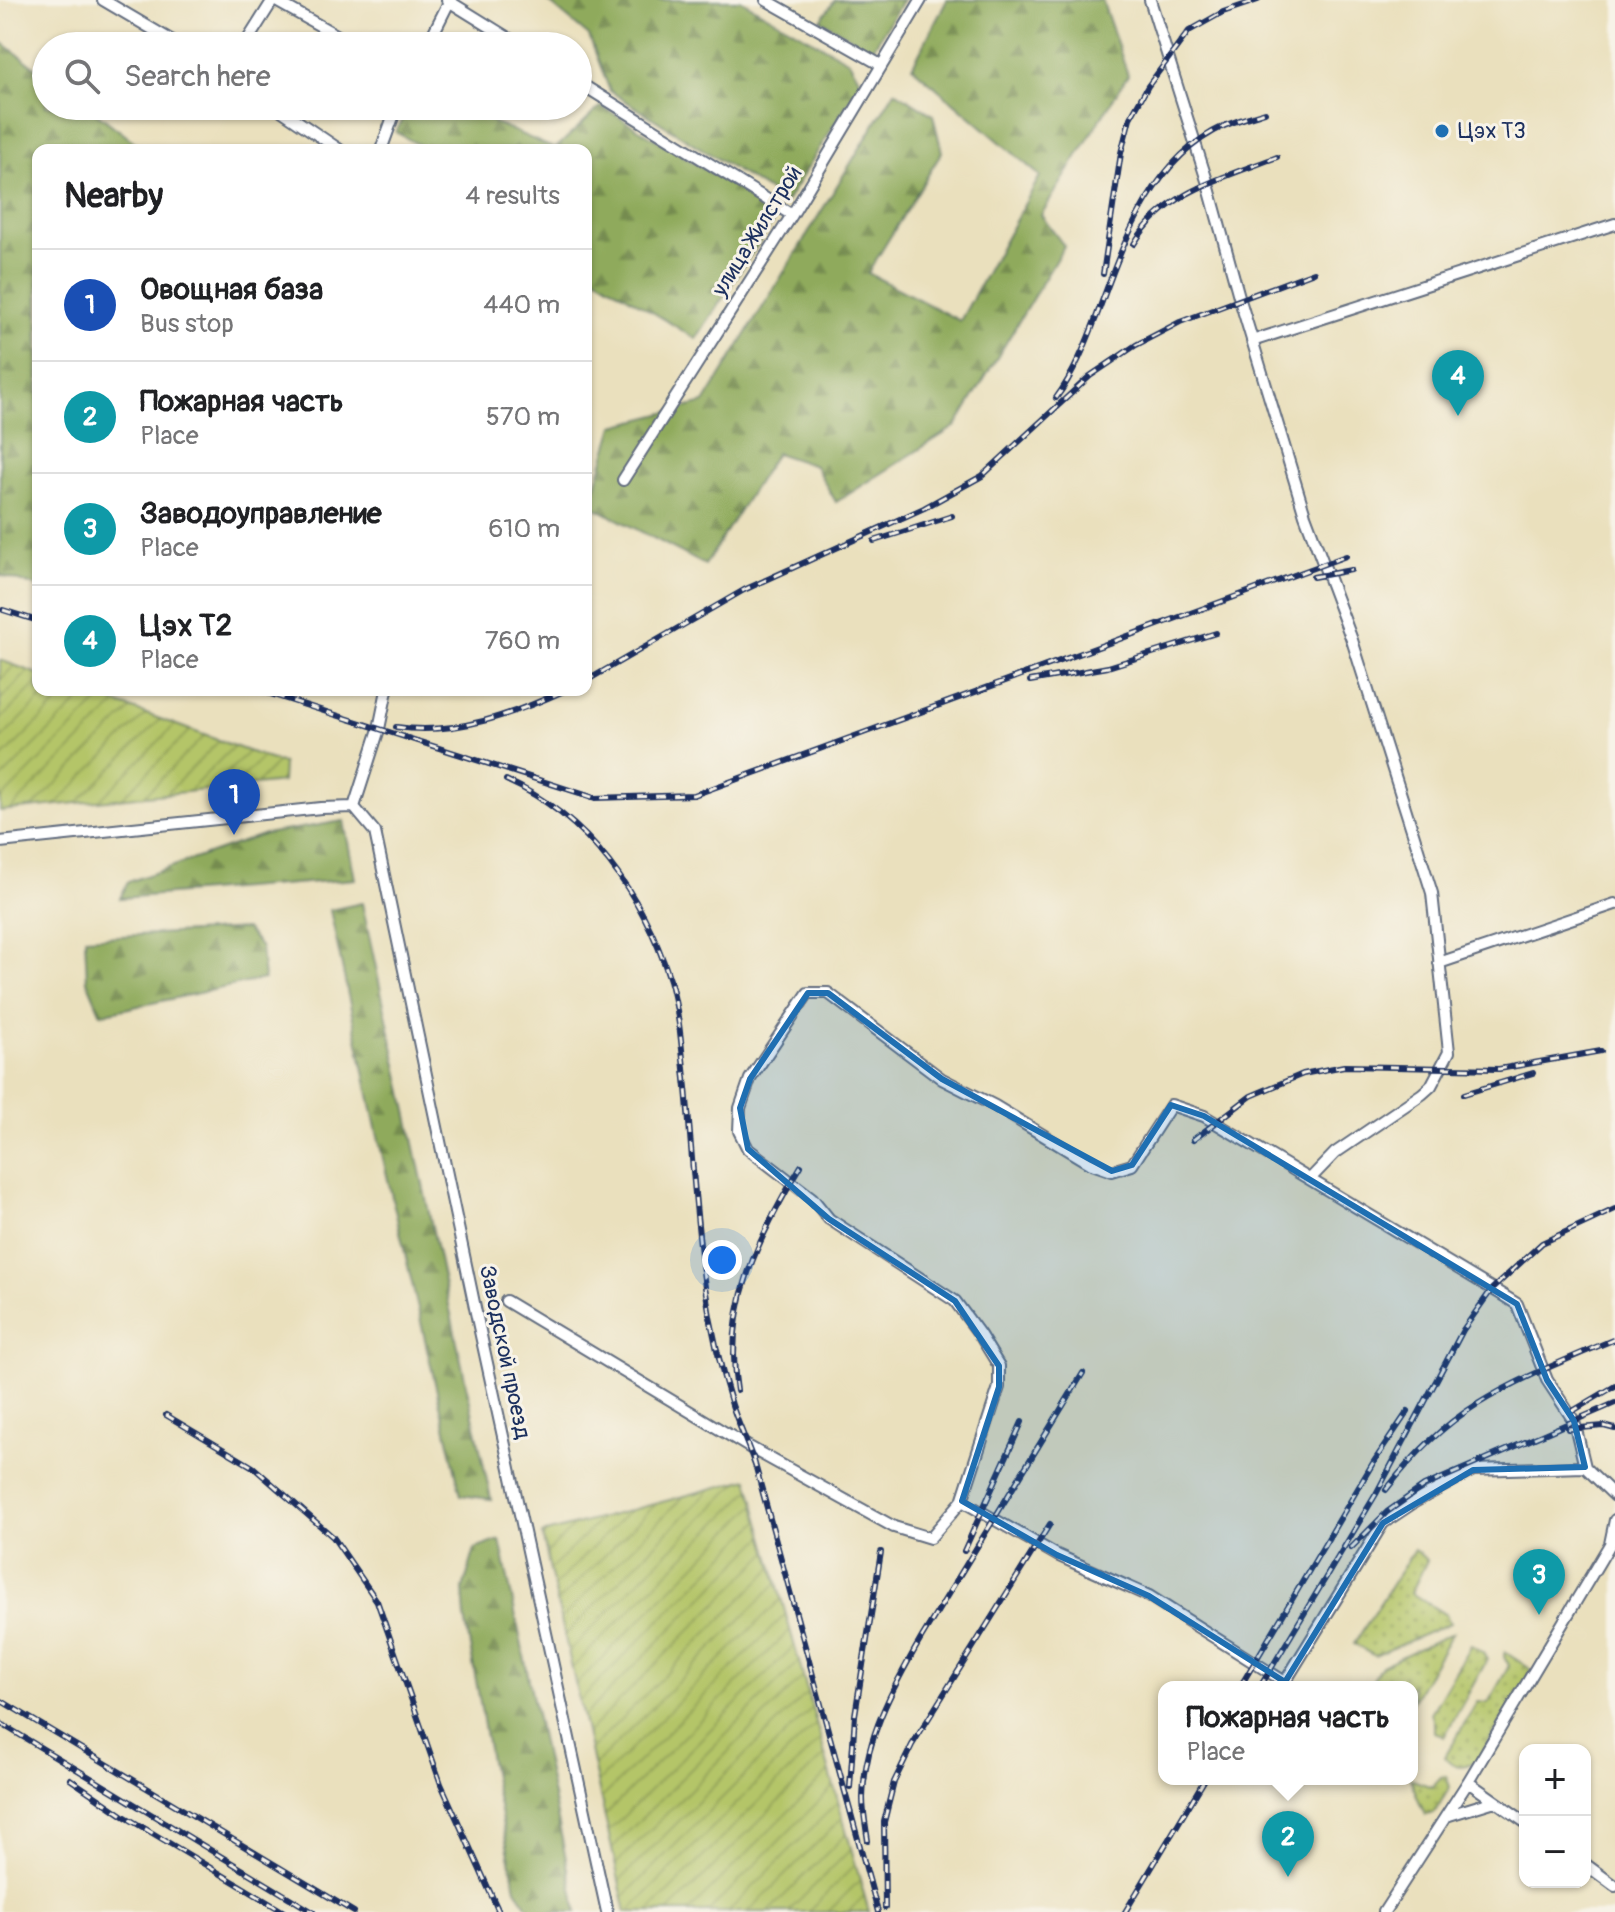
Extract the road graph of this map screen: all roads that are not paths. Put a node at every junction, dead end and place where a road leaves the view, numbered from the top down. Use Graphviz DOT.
graph roads {
  1 [pos="103,0"];
  2 [pos="274,0"];
  3 [pos="449,0"];
  4 [pos="766,0"];
  5 [pos="921,0"];
  6 [pos="1150,0"];
  7 [pos="157,32"];
  8 [pos="253,32"];
  9 [pos="331,32"];
  10 [pos="434,32"];
  11 [pos="499,32"];
  12 [pos="881,65"];
  13 [pos="592,91"];
  14 [pos="296,120"];
  15 [pos="392,120"];
  16 [pos="331,144"];
  17 [pos="383,144"];
  18 [pos="792,215"];
  19 [pos="1615,224"];
  20 [pos="1252,341"];
  21 [pos="623,480"];
  22 [pos="386,696"];
  23 [pos="354,807"];
  24 [pos="0,842"];
  25 [pos="1615,904"];
  26 [pos="1439,963"];
  27 [pos="1310,1179"];
  28 [pos="506,1301"];
  29 [pos="1585,1467"];
  30 [pos="1615,1496"];
  31 [pos="962,1501"];
  32 [pos="1615,1520"];
  33 [pos="1283,1681"];
  34 [pos="1286,1681"];
  35 [pos="1468,1782"];
  36 [pos="1495,1801"];
  37 [pos="1446,1816"];
  38 [pos="1519,1818"];
  39 [pos="1591,1868"];
  40 [pos="1615,1886"];
  41 [pos="607,1912"];
  42 [pos="1384,1912"];
  1 -- 7 [label="street"];
  2 -- 8 [label="street"];
  2 -- 9 [label="street"];
  3 -- 10 [label="street"];
  3 -- 11 [label="street"];
  4 -- 12 [label="street"];
  5 -- 12 [label="street, улица Жилстрой"];
  6 -- 20 [label="street"];
  12 -- 18 [label="street, улица Жилстрой"];
  13 -- 18 [label="street"];
  14 -- 16 [label="street"];
  15 -- 17 [label="street"];
  18 -- 21 [label="street, улица Жилстрой"];
  19 -- 20 [label="street"];
  20 -- 26 [label="street"];
  22 -- 23 [label="street"];
  23 -- 24 [label="street"];
  23 -- 41 [label="street, Заводской проезд"];
  25 -- 26 [label="street"];
  26 -- 27 [label="street"];
  27 -- 29 [label="street"];
  27 -- 31 [label="street"];
  28 -- 31 [label="street"];
  29 -- 30 [label="street"];
  29 -- 34 [label="street"];
  31 -- 33 [label="street"];
  32 -- 35 [label="street"];
  35 -- 36 [label="street"];
  35 -- 37 [label="street"];
  36 -- 37 [label="street"];
  36 -- 38 [label="street"];
  37 -- 42 [label="street"];
  39 -- 40 [label="street"];
}
